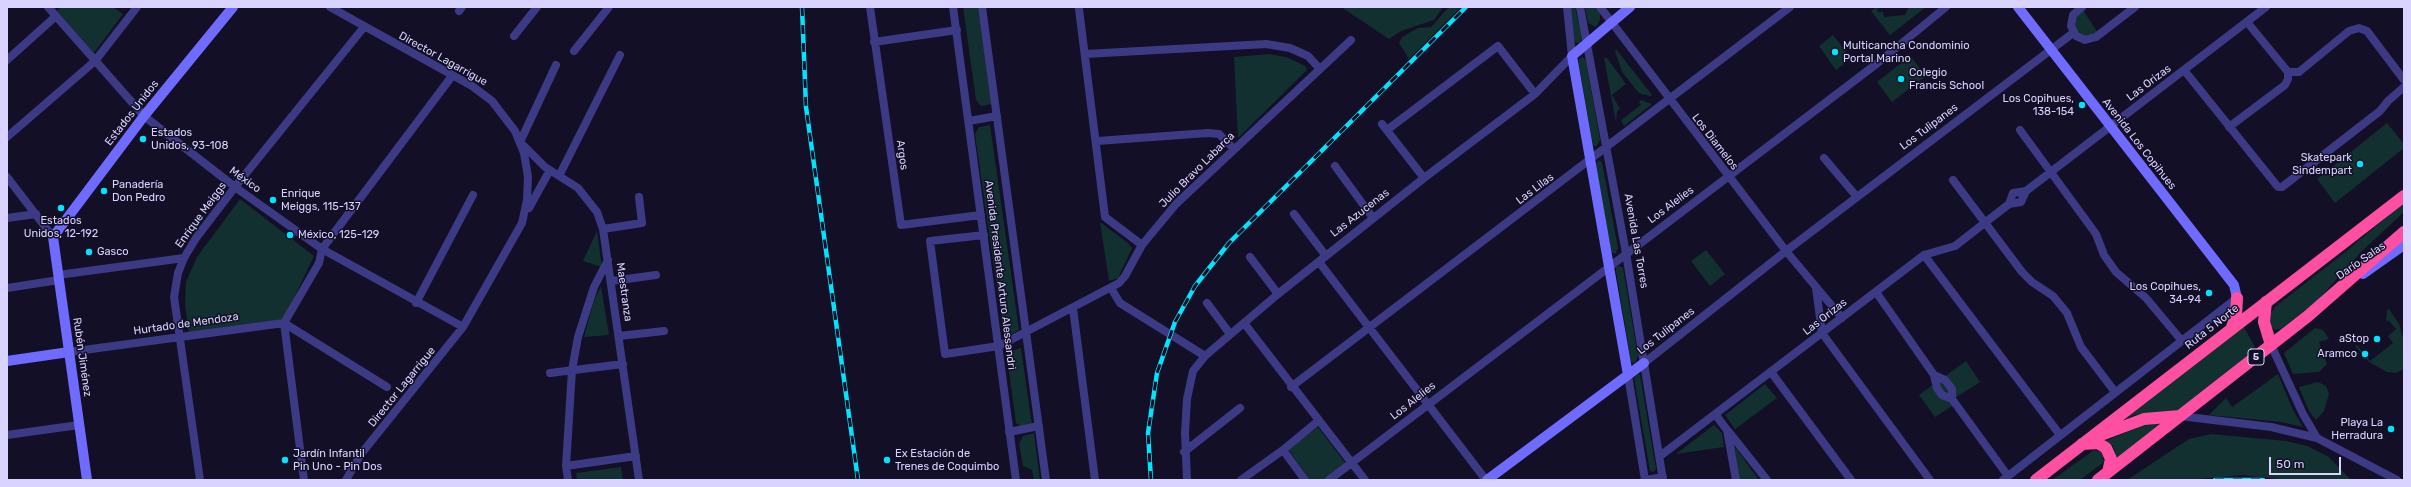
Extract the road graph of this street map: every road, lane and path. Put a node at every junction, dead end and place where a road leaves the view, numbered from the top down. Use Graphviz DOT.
graph roads {
  1 [pos="49,7"];
  2 [pos="137,7"];
  3 [pos="233,7"];
  4 [pos="330,7"];
  5 [pos="536,7"];
  6 [pos="608,7"];
  7 [pos="870,7"];
  8 [pos="954,7"];
  9 [pos="982,7"];
  10 [pos="1566,7"];
  11 [pos="1580,7"];
  12 [pos="1600,7"];
  13 [pos="1630,7"];
  14 [pos="1790,7"];
  15 [pos="1946,7"];
  16 [pos="2018,7"];
  17 [pos="2082,7"];
  18 [pos="2135,7"];
  19 [pos="2266,7"];
  20 [pos="1079,9"];
  21 [pos="56,16"];
  22 [pos="1610,22"];
  23 [pos="2247,22"];
  24 [pos="364,27"];
  25 [pos="957,30"];
  26 [pos="2074,33"];
  27 [pos="514,36"];
  28 [pos="1351,40"];
  29 [pos="874,42"];
  30 [pos="1586,42"];
  31 [pos="2051,49"];
  32 [pos="574,51"];
  33 [pos="1085,54"];
  34 [pos="620,55"];
  35 [pos="1572,56"];
  36 [pos="7,60"];
  37 [pos="95,61"];
  38 [pos="556,65"];
  39 [pos="1319,68"];
  40 [pos="2184,70"];
  41 [pos="2288,72"];
  42 [pos="452,76"];
  43 [pos="2404,80"];
  44 [pos="2404,87"];
  45 [pos="1535,94"];
  46 [pos="1669,100"];
  47 [pos="144,116"];
  48 [pos="997,116"];
  49 [pos="969,121"];
  50 [pos="2110,126"];
  51 [pos="2229,127"];
  52 [pos="2020,130"];
  53 [pos="7,137"];
  54 [pos="1097,141"];
  55 [pos="520,142"];
  56 [pos="1607,148"];
  57 [pos="1234,149"];
  58 [pos="1824,158"];
  59 [pos="1589,161"];
  60 [pos="1335,166"];
  61 [pos="550,170"];
  62 [pos="2051,172"];
  63 [pos="559,176"];
  64 [pos="1728,176"];
  65 [pos="7,177"];
  66 [pos="1424,178"];
  67 [pos="1953,180"];
  68 [pos="235,187"];
  69 [pos="473,196"];
  70 [pos="2404,196"];
  71 [pos="639,197"];
  72 [pos="1857,197"];
  73 [pos="36,214"];
  74 [pos="1294,214"];
  75 [pos="981,215"];
  76 [pos="7,218"];
  77 [pos="1373,218"];
  78 [pos="522,223"];
  79 [pos="1985,223"];
  80 [pos="603,228"];
  81 [pos="2404,232"];
  82 [pos="984,235"];
  83 [pos="53,237"];
  84 [pos="1142,245"];
  85 [pos="2404,245"];
  86 [pos="322,249"];
  87 [pos="1786,251"];
  88 [pos="1626,253"];
  89 [pos="1924,255"];
  90 [pos="1326,256"];
  91 [pos="1250,257"];
  92 [pos="184,258"];
  93 [pos="608,260"];
  94 [pos="1318,262"];
  95 [pos="1609,267"];
  96 [pos="656,274"];
  97 [pos="59,278"];
  98 [pos="612,281"];
  99 [pos="7,288"];
  100 [pos="1111,288"];
  101 [pos="1816,288"];
  102 [pos="1876,292"];
  103 [pos="1278,294"];
  104 [pos="2332,296"];
  105 [pos="2237,298"];
  106 [pos="2266,302"];
  107 [pos="416,303"];
  108 [pos="1207,303"];
  109 [pos="1073,308"];
  110 [pos="1842,318"];
  111 [pos="284,323"];
  112 [pos="1244,323"];
  113 [pos="463,328"];
  114 [pos="1369,328"];
  115 [pos="2232,328"];
  116 [pos="664,330"];
  117 [pos="1026,331"];
  118 [pos="1822,333"];
  119 [pos="1230,334"];
  120 [pos="619,336"];
  121 [pos="179,337"];
  122 [pos="2182,341"];
  123 [pos="2271,345"];
  124 [pos="999,346"];
  125 [pos="69,352"];
  126 [pos="1205,356"];
  127 [pos="7,361"];
  128 [pos="1644,363"];
  129 [pos="623,364"];
  130 [pos="572,370"];
  131 [pos="1771,372"];
  132 [pos="550,373"];
  133 [pos="1628,375"];
  134 [pos="387,387"];
  135 [pos="1291,387"];
  136 [pos="2115,392"];
  137 [pos="1427,404"];
  138 [pos="1240,408"];
  139 [pos="1715,414"];
  140 [pos="2180,416"];
  141 [pos="1318,421"];
  142 [pos="79,425"];
  143 [pos="1039,426"];
  144 [pos="1727,430"];
  145 [pos="1010,432"];
  146 [pos="7,435"];
  147 [pos="2060,435"];
  148 [pos="2317,438"];
  149 [pos="2082,444"];
  150 [pos="1283,450"];
  151 [pos="1184,452"];
  152 [pos="636,456"];
  153 [pos="1660,456"];
  154 [pos="1352,463"];
  155 [pos="566,466"];
  156 [pos="2108,472"];
  157 [pos="1663,478"];
  158 [pos="2005,478"];
  159 [pos="87,480"];
  160 [pos="200,480"];
  161 [pos="304,480"];
  162 [pos="346,480"];
  163 [pos="568,480"];
  164 [pos="639,480"];
  165 [pos="1016,480"];
  166 [pos="1046,480"];
  167 [pos="1095,480"];
  168 [pos="1188,480"];
  169 [pos="1241,480"];
  170 [pos="1305,480"];
  171 [pos="1329,480"];
  172 [pos="1365,480"];
  173 [pos="1486,480"];
  174 [pos="1646,480"];
  175 [pos="1736,480"];
  176 [pos="1767,480"];
  177 [pos="1851,480"];
  178 [pos="1930,480"];
  179 [pos="2036,480"];
  180 [pos="2098,480"];
  181 [pos="2397,480"];
  1 -- 21 [label="street, México"];
  2 -- 37 [label="street"];
  3 -- 47 [label="main road, Estados Unidos"];
  4 -- 24 [label="street, Director Lagarrigue"];
  5 -- 27 [label="street"];
  6 -- 32 [label="street"];
  7 -- 29 [label="street, Argos"];
  8 -- 25 [label="street, Avenida Presidente Arturo Alessandri"];
  9 -- 48 [label="street, Avenida Presidente Arturo Alessandri"];
  10 -- 35 [label="street"];
  11 -- 30 [label="street, Avenida Las Torres"];
  12 -- 22 [label="street, Los Diamelos"];
  13 -- 22 [label="main road, Las Azucenas"];
  14 -- 46 [label="street, Las Lilas"];
  15 -- 64 [label="street, Los Alelies"];
  16 -- 31 [label="main road, Avenida Los Copihues"];
  17 -- 26 [label="street"];
  18 -- 26 [label="street"];
  19 -- 23 [label="street, Las Orizas"];
  20 -- 33 [label="street"];
  21 -- 36 [label="street"];
  21 -- 37 [label="street, México"];
  22 -- 30 [label="main road, Las Azucenas"];
  22 -- 46 [label="street, Los Diamelos"];
  23 -- 40 [label="street, Las Orizas"];
  23 -- 41 [label="street"];
  24 -- 42 [label="street, Director Lagarrigue"];
  24 -- 68 [label="street, Enrique Meiggs"];
  25 -- 29 [label="street"];
  25 -- 49 [label="street, Avenida Presidente Arturo Alessandri"];
  26 -- 31 [label="street, Los Tulipanes"];
  28 -- 39 [label="street, Julio Bravo Labarca"];
  29 -- 75 [label="street, Argos"];
  30 -- 35 [label="main road, Las Azucenas"];
  30 -- 56 [label="street, Avenida Las Torres"];
  31 -- 50 [label="main road, Avenida Los Copihues"];
  31 -- 72 [label="street, Los Tulipanes"];
  33 -- 39 [label="street"];
  33 -- 54 [label="street"];
  34 -- 63 [label="street"];
  35 -- 45 [label="street, Las Azucenas"];
  35 -- 59 [label="main road"];
  37 -- 47 [label="street, México"];
  37 -- 53 [label="street"];
  38 -- 55 [label="street"];
  39 -- 57 [label="street, Julio Bravo Labarca"];
  40 -- 50 [label="street, Las Orizas"];
  40 -- 51 [label="street"];
  41 -- 43 [label="street"];
  41 -- 51 [label="street"];
  42 -- 55 [label="street, Director Lagarrigue"];
  42 -- 86 [label="street"];
  44 -- 51 [label="street"];
  45 -- 66 [label="street, Las Azucenas"];
  45 -- 66 [label="street"];
  46 -- 56 [label="street, Las Lilas"];
  46 -- 64 [label="street, Los Diamelos"];
  47 -- 68 [label="street, México"];
  47 -- 83 [label="main road, Estados Unidos"];
  48 -- 49 [label="street"];
  48 -- 117 [label="street, Avenida Presidente Arturo Alessandri"];
  49 -- 75 [label="street, Avenida Presidente Arturo Alessandri"];
  50 -- 62 [label="street, Las Orizas"];
  50 -- 105 [label="main road, Avenida Los Copihues"];
  52 -- 62 [label="street"];
  54 -- 57 [label="street"];
  54 -- 84 [label="street"];
  55 -- 61 [label="street, Maestranza"];
  55 -- 78 [label="street, Director Lagarrigue"];
  56 -- 59 [label="street, Las Lilas"];
  56 -- 88 [label="street, Avenida Las Torres"];
  57 -- 84 [label="street, Julio Bravo Labarca"];
  58 -- 72 [label="street"];
  59 -- 95 [label="main road"];
  59 -- 114 [label="street, Las Lilas"];
  60 -- 77 [label="street"];
  61 -- 63 [label="street, Maestranza"];
  61 -- 78 [label="street, Director Lagarrigue"];
  62 -- 79 [label="street, Las Orizas"];
  62 -- 122 [label="street"];
  63 -- 80 [label="street, Maestranza"];
  64 -- 87 [label="street, Los Diamelos"];
  64 -- 88 [label="street, Los Alelies"];
  65 -- 73 [label="street"];
  66 -- 77 [label="street, Las Azucenas"];
  67 -- 79 [label="street"];
  68 -- 86 [label="street, México"];
  68 -- 92 [label="street, Enrique Meiggs"];
  69 -- 107 [label="street"];
  70 -- 106 [label="highway, Ruta 5 Norte"];
  71 -- 80 [label="street"];
  72 -- 87 [label="street, Los Tulipanes"];
  73 -- 76 [label="street"];
  73 -- 83 [label="street"];
  74 -- 90 [label="street"];
  75 -- 82 [label="street, Avenida Presidente Arturo Alessandri"];
  77 -- 90 [label="street, Las Azucenas"];
  78 -- 113 [label="street, Director Lagarrigue"];
  79 -- 89 [label="street, Las Orizas"];
  79 -- 136 [label="street"];
  80 -- 93 [label="street, Maestranza"];
  81 -- 104 [label="highway, 5"];
  82 -- 124 [label="street, Avenida Presidente Arturo Alessandri"];
  82 -- 124 [label="street"];
  83 -- 97 [label="main road, Rubén Jiménez"];
  84 -- 100 [label="street, Julio Bravo Labarca"];
  85 -- 104 [label="main road, Darío Salas"];
  86 -- 107 [label="street, México"];
  86 -- 111 [label="street"];
  87 -- 101 [label="street, Los Diamelos"];
  87 -- 128 [label="street, Los Tulipanes"];
  88 -- 95 [label="street, Los Alelies"];
  88 -- 128 [label="street, Avenida Las Torres"];
  89 -- 102 [label="street, Las Orizas"];
  89 -- 147 [label="street"];
  90 -- 94 [label="street, Las Azucenas"];
  91 -- 103 [label="street"];
  92 -- 97 [label="street"];
  92 -- 121 [label="street, Enrique Meiggs"];
  93 -- 98 [label="street, Maestranza"];
  93 -- 130 [label="street"];
  94 -- 103 [label="street, Las Azucenas"];
  94 -- 114 [label="street"];
  95 -- 133 [label="main road"];
  95 -- 137 [label="street, Los Alelies"];
  96 -- 98 [label="street"];
  97 -- 99 [label="street"];
  97 -- 125 [label="main road, Rubén Jiménez"];
  98 -- 120 [label="street, Maestranza"];
  100 -- 109 [label="street, Julio Bravo Labarca"];
  100 -- 126 [label="street"];
  101 -- 110 [label="street, Los Diamelos"];
  101 -- 118 [label="street"];
  102 -- 110 [label="street, Las Orizas"];
  102 -- 158 [label="street"];
  103 -- 112 [label="street, Las Azucenas"];
  104 -- 123 [label="highway, 5"];
  105 -- 115 [label="highway"];
  105 -- 122 [label="street"];
  106 -- 115 [label="highway, Ruta 5 Norte"];
  106 -- 123 [label="highway"];
  107 -- 113 [label="street, México"];
  108 -- 119 [label="street"];
  109 -- 117 [label="street, Julio Bravo Labarca"];
  109 -- 167 [label="street"];
  110 -- 118 [label="street, Las Orizas"];
  111 -- 121 [label="street, Hurtado de Mendoza"];
  111 -- 134 [label="street"];
  111 -- 161 [label="street"];
  112 -- 119 [label="street, Las Azucenas"];
  112 -- 135 [label="street"];
  113 -- 162 [label="street, Director Lagarrigue"];
  114 -- 135 [label="street, Las Lilas"];
  114 -- 137 [label="street"];
  115 -- 149 [label="highway, Ruta 5 Norte"];
  116 -- 120 [label="street"];
  117 -- 124 [label="street, Julio Bravo Labarca"];
  117 -- 143 [label="street, Avenida Presidente Arturo Alessandri"];
  118 -- 131 [label="street, Las Orizas"];
  118 -- 178 [label="street"];
  119 -- 126 [label="street, Las Azucenas"];
  120 -- 129 [label="street, Maestranza"];
  121 -- 125 [label="street, Hurtado de Mendoza"];
  121 -- 160 [label="street, Enrique Meiggs"];
  122 -- 136 [label="street"];
  123 -- 140 [label="highway, 5"];
  123 -- 148 [label="street"];
  124 -- 145 [label="street, Avenida Presidente Arturo Alessandri"];
  125 -- 127 [label="main road, Hurtado de Mendoza"];
  125 -- 142 [label="main road, Rubén Jiménez"];
  126 -- 151 [label="street, Las Azucenas"];
  128 -- 133 [label="main road, Los Tulipanes"];
  128 -- 153 [label="street, Avenida Las Torres"];
  129 -- 130 [label="street"];
  129 -- 152 [label="street, Maestranza"];
  130 -- 132 [label="street"];
  130 -- 155 [label="street"];
  131 -- 139 [label="street, Las Orizas"];
  131 -- 177 [label="street"];
  133 -- 173 [label="main road, Los Tulipanes"];
  133 -- 174 [label="street"];
  135 -- 141 [label="street"];
  136 -- 147 [label="street"];
  137 -- 154 [label="street, Los Alelies"];
  137 -- 173 [label="street"];
  138 -- 151 [label="street"];
  139 -- 144 [label="street"];
  139 -- 153 [label="street, Las Orizas"];
  140 -- 148 [label="street"];
  140 -- 149 [label="highway"];
  140 -- 156 [label="highway, 5"];
  141 -- 150 [label="street"];
  141 -- 154 [label="street"];
  142 -- 146 [label="street"];
  142 -- 159 [label="main road, Rubén Jiménez"];
  143 -- 145 [label="street"];
  143 -- 166 [label="street, Avenida Presidente Arturo Alessandri"];
  144 -- 175 [label="street"];
  144 -- 176 [label="street"];
  145 -- 165 [label="street, Avenida Presidente Arturo Alessandri"];
  147 -- 158 [label="street"];
  148 -- 181 [label="street"];
  149 -- 156 [label="highway"];
  149 -- 179 [label="highway, Ruta 5 Norte"];
  150 -- 169 [label="street"];
  150 -- 170 [label="street"];
  151 -- 168 [label="street, Las Azucenas"];
  152 -- 155 [label="street"];
  152 -- 164 [label="street, Maestranza"];
  153 -- 157 [label="street, Avenida Las Torres"];
  154 -- 171 [label="street, Los Alelies"];
  154 -- 172 [label="street"];
  155 -- 163 [label="street"];
  156 -- 180 [label="highway, 5"];
  157 -- 174 [label="street"];
}
